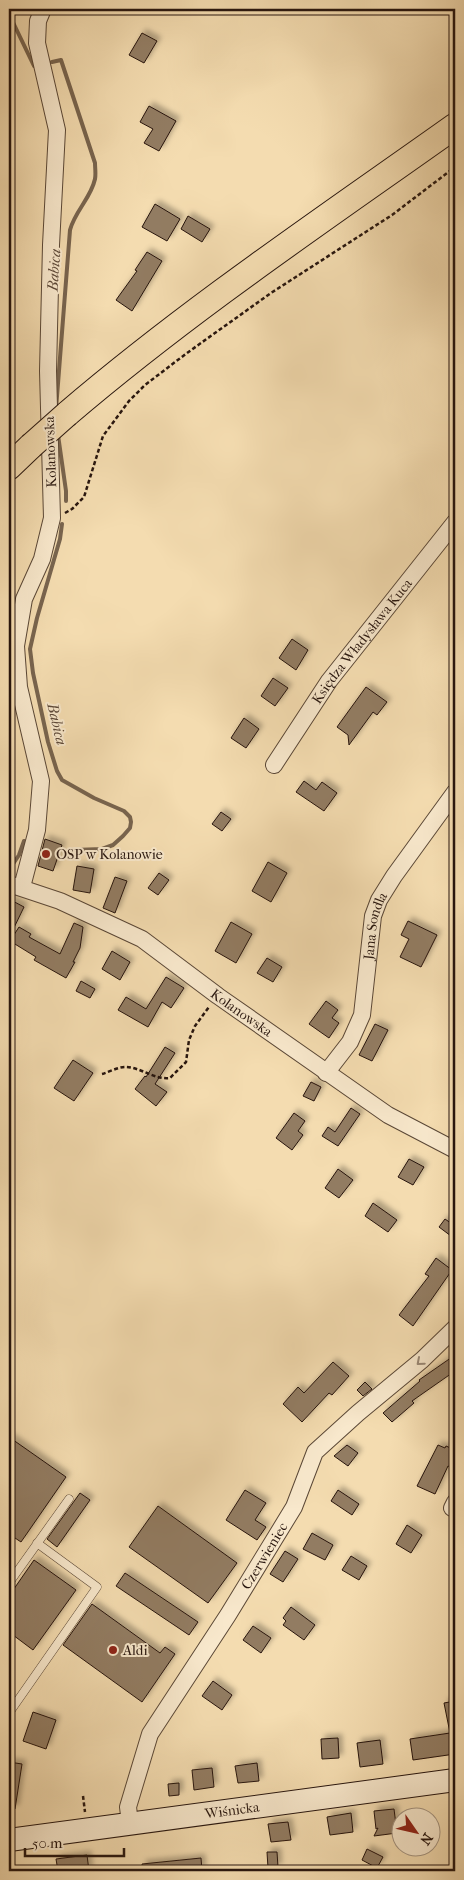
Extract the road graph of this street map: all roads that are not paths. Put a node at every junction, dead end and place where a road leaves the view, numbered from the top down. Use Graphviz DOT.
graph roads {
  1 [pos="43,9"];
  2 [pos="455,126"];
  3 [pos="9,467"];
  4 [pos="455,524"];
  5 [pos="274,765"];
  6 [pos="455,792"];
  7 [pos="15,886"];
  8 [pos="326,1073"];
  9 [pos="455,1150"];
  10 [pos="455,1328"];
  11 [pos="69,1498"];
  12 [pos="37,1543"];
  13 [pos="9,1583"];
  14 [pos="9,1713"];
  15 [pos="455,1780"];
  16 [pos="130,1824"];
  17 [pos="9,1840"];
  1 -- 7 [label="street, Kolanowska"];
  2 -- 3 [label="main road, bridge"];
  4 -- 5 [label="street, Księdza Władysława Kuca"];
  6 -- 8 [label="street, Jana Sondla"];
  7 -- 8 [label="street, Kolanowska"];
  8 -- 9 [label="street, Kolanowska"];
  10 -- 16 [label="street, Czerwieniec, one-way"];
  11 -- 12 [label="lane"];
  12 -- 13 [label="lane"];
  12 -- 14 [label="lane"];
  15 -- 16 [label="main road, Wiśnicka"];
  16 -- 17 [label="main road, Wiśnicka"];
}
